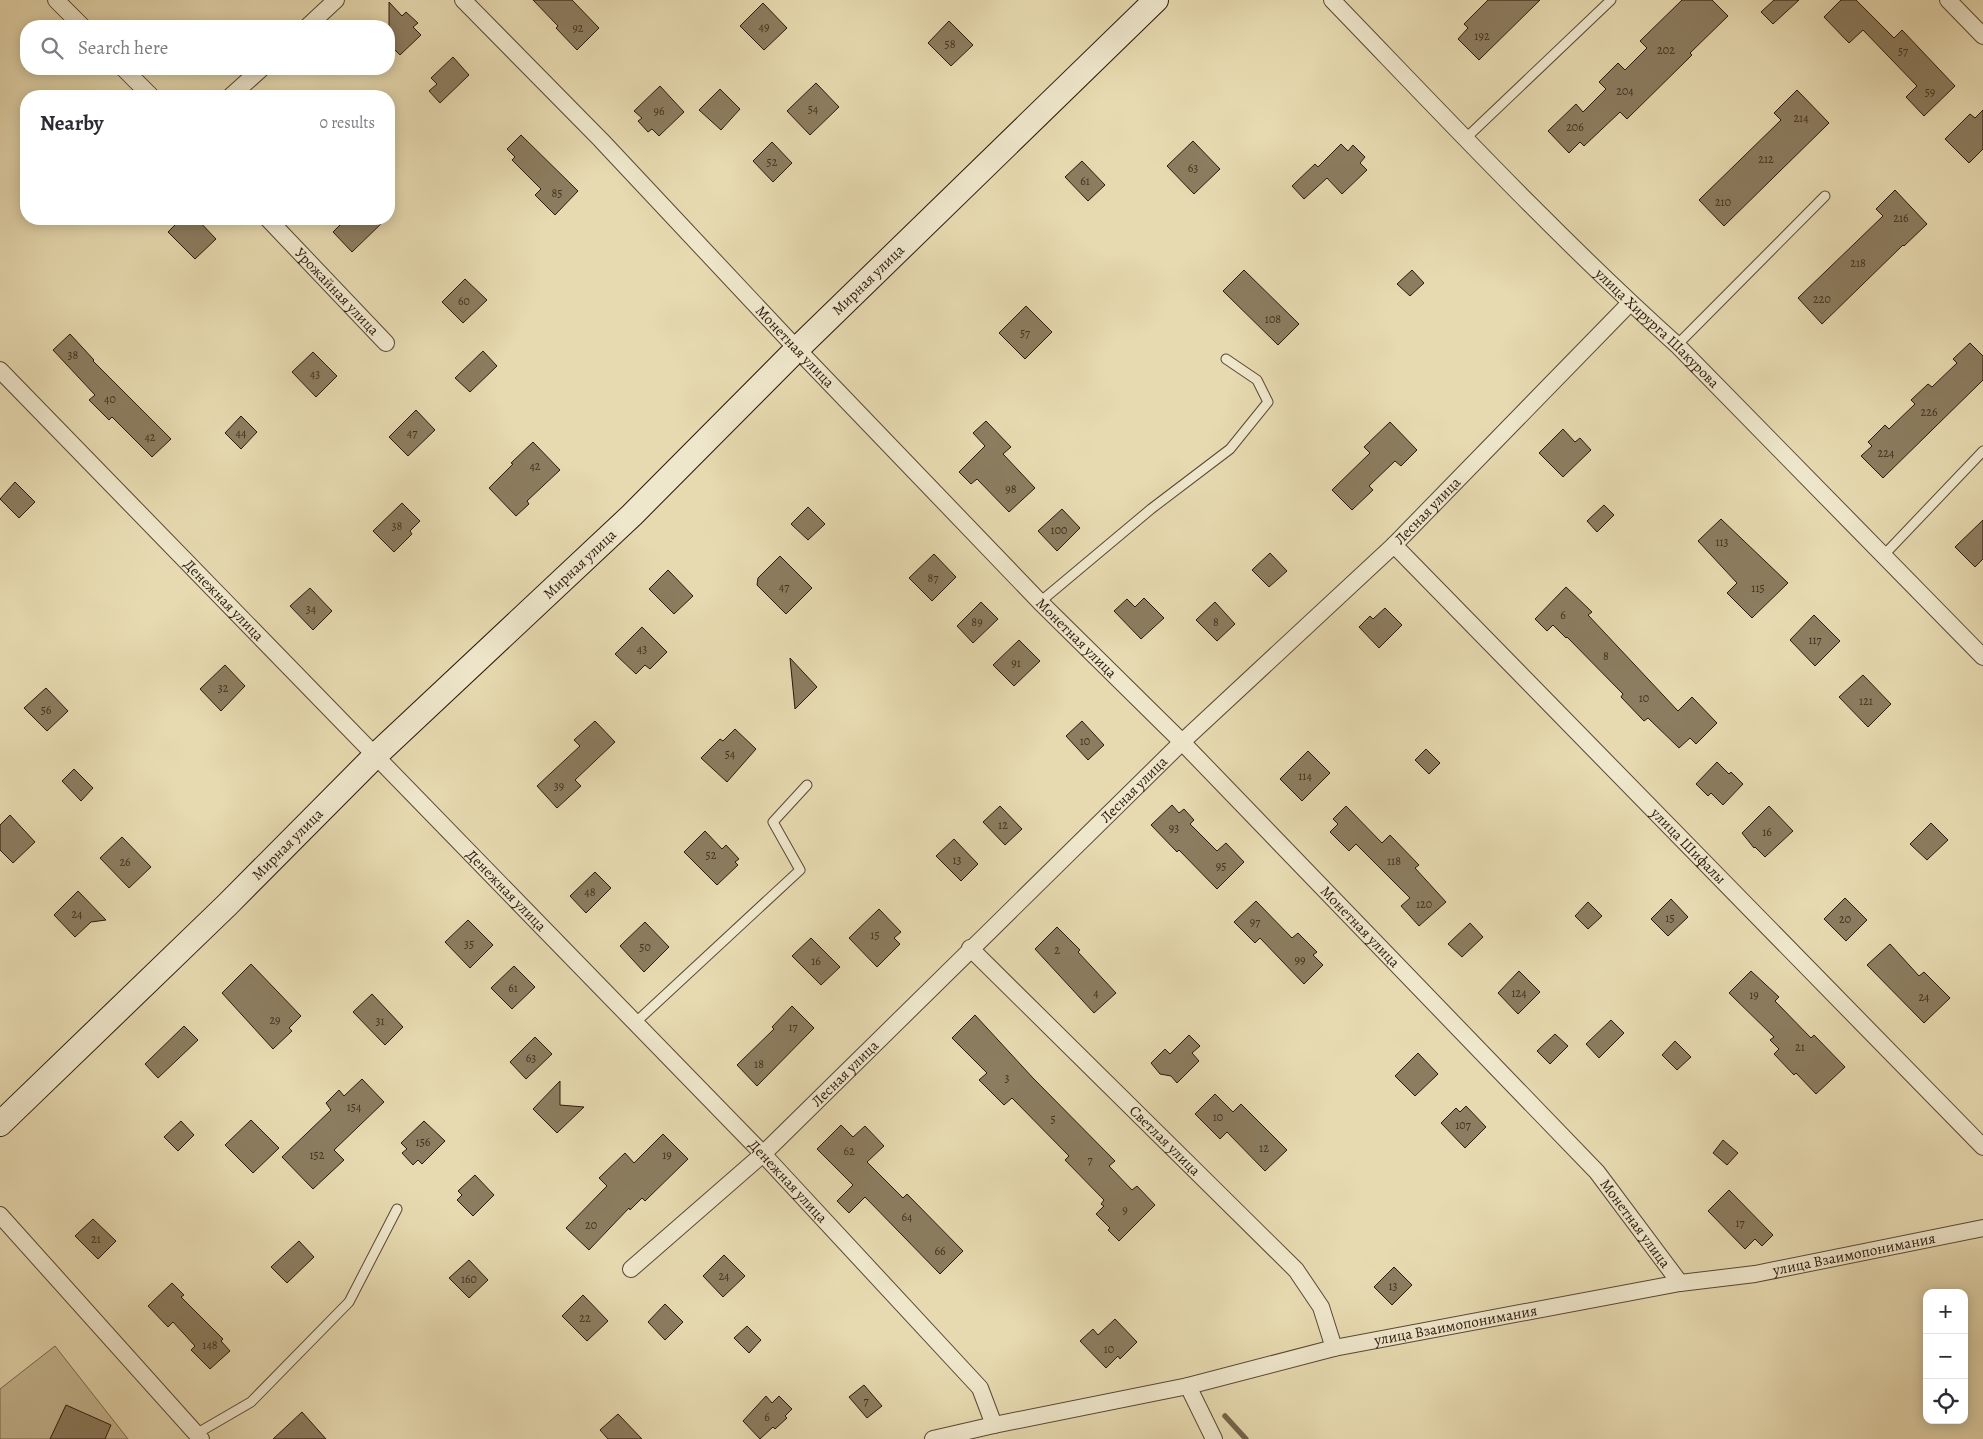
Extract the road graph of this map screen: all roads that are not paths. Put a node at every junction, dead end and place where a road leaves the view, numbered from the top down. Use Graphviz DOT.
graph roads {
  1 [pos="56,0"];
  2 [pos="336,0"];
  3 [pos="463,0"];
  4 [pos="1156,0"];
  5 [pos="1332,0"];
  6 [pos="1611,0"];
  7 [pos="1948,0"];
  8 [pos="76,20"];
  9 [pos="314,20"];
  10 [pos="1983,36"];
  11 [pos="130,75"];
  12 [pos="254,75"];
  13 [pos="144,90"];
  14 [pos="238,90"];
  15 [pos="1465,139"];
  16 [pos="1825,196"];
  17 [pos="274,225"];
  18 [pos="1630,302"];
  19 [pos="386,343"];
  20 [pos="1677,345"];
  21 [pos="797,349"];
  22 [pos="1226,359"];
  23 [pos="0,370"];
  24 [pos="1983,451"];
  25 [pos="1394,545"];
  26 [pos="1882,556"];
  27 [pos="1040,602"];
  28 [pos="1983,657"];
  29 [pos="1182,742"];
  30 [pos="376,755"];
  31 [pos="807,785"];
  32 [pos="970,948"];
  33 [pos="636,1022"];
  34 [pos="0,1124"];
  35 [pos="1983,1147"];
  36 [pos="763,1154"];
  37 [pos="398,1209"];
  38 [pos="0,1215"];
  39 [pos="1983,1228"];
  40 [pos="631,1269"];
  41 [pos="1680,1283"];
  42 [pos="1334,1348"];
  43 [pos="1188,1386"];
  44 [pos="994,1425"];
  45 [pos="198,1436"];
  46 [pos="933,1439"];
  47 [pos="1214,1439"];
  1 -- 8 [label="street"];
  2 -- 9 [label="street"];
  3 -- 21 [label="street, Монетная улица"];
  4 -- 21 [label="street, Мирная улица"];
  5 -- 15 [label="street, улица Хирурга Шакурова"];
  6 -- 15 [label="lane"];
  7 -- 10 [label="street"];
  11 -- 13 [label="street"];
  12 -- 14 [label="street"];
  15 -- 18 [label="street, улица Хирурга Шакурова"];
  16 -- 20 [label="lane"];
  17 -- 19 [label="street, Урожайная улица"];
  18 -- 20 [label="street, улица Хирурга Шакурова"];
  18 -- 25 [label="street, Лесная улица"];
  20 -- 26 [label="street, улица Хирурга Шакурова"];
  21 -- 27 [label="street, Монетная улица"];
  21 -- 30 [label="street, Мирная улица"];
  22 -- 27 [label="lane"];
  23 -- 30 [label="street, Денежная улица"];
  24 -- 26 [label="lane"];
  25 -- 29 [label="street, Лесная улица"];
  25 -- 35 [label="street, улица Шифалы"];
  26 -- 28 [label="street, улица Хирурга Шакурова"];
  27 -- 29 [label="street, Монетная улица"];
  29 -- 32 [label="street, Лесная улица"];
  29 -- 41 [label="street, Монетная улица"];
  30 -- 33 [label="street, Денежная улица"];
  30 -- 34 [label="street, Мирная улица"];
  31 -- 33 [label="lane"];
  32 -- 36 [label="street, Лесная улица"];
  32 -- 42 [label="street, Светлая улица"];
  33 -- 36 [label="street, Денежная улица"];
  36 -- 40 [label="street, Лесная улица"];
  36 -- 44 [label="street, Денежная улица"];
  37 -- 45 [label="lane"];
  38 -- 45 [label="street"];
  39 -- 41 [label="street, улица Взаимопонимания"];
  41 -- 42 [label="street, улица Взаимопонимания"];
  42 -- 43 [label="street, улица Взаимопонимания"];
  43 -- 44 [label="street, улица Взаимопонимания"];
  43 -- 47 [label="street"];
  44 -- 46 [label="street, улица Взаимопонимания"];
}
